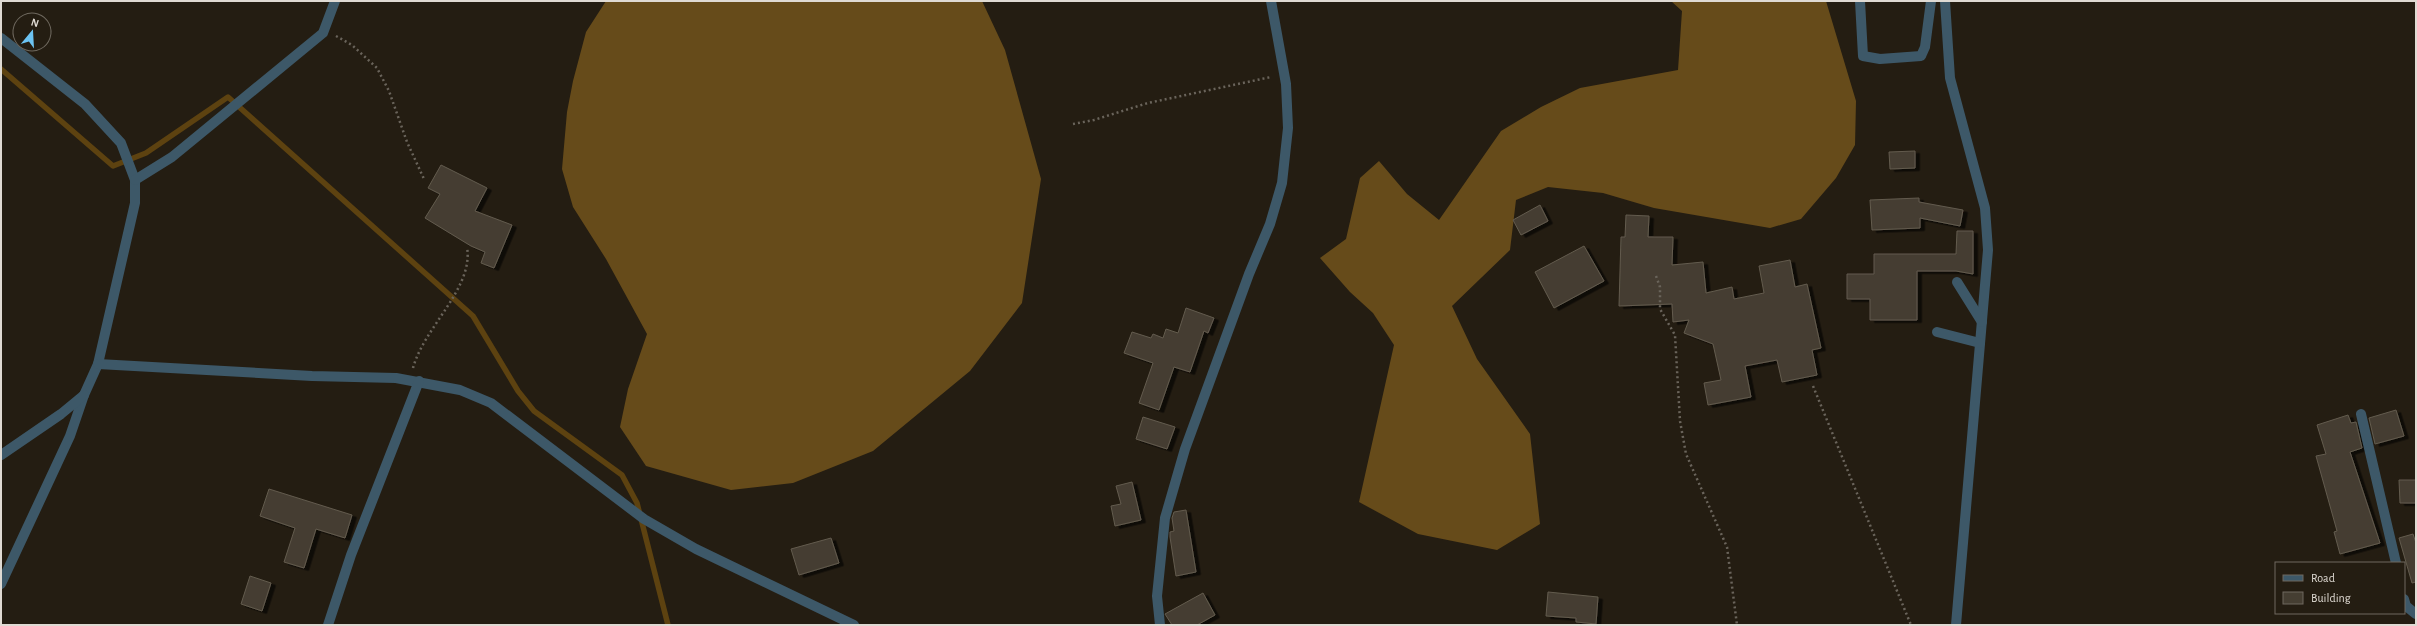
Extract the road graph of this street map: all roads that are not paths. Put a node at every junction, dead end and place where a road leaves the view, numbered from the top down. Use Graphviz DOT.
graph roads {
  1 [pos="335,1"];
  2 [pos="1271,1"];
  3 [pos="1860,1"];
  4 [pos="1931,1"];
  5 [pos="1945,1"];
  6 [pos="1,38"];
  7 [pos="135,180"];
  8 [pos="1957,282"];
  9 [pos="1982,322"];
  10 [pos="1937,332"];
  11 [pos="1980,343"];
  12 [pos="98,364"];
  13 [pos="415,380"];
  14 [pos="84,395"];
  15 [pos="2361,414"];
  16 [pos="1,455"];
  17 [pos="2396,562"];
  18 [pos="1,584"];
  19 [pos="2405,602"];
  20 [pos="2416,614"];
  21 [pos="328,625"];
  22 [pos="854,625"];
  23 [pos="1160,625"];
  24 [pos="1956,625"];
  1 -- 7 [label="street"];
  2 -- 23 [label="street"];
  3 -- 4 [label="street"];
  5 -- 9 [label="street"];
  6 -- 7 [label="street"];
  7 -- 12 [label="street"];
  8 -- 9 [label="street"];
  9 -- 11 [label="street"];
  10 -- 11 [label="street"];
  11 -- 24 [label="street"];
  12 -- 13 [label="street"];
  12 -- 14 [label="street"];
  13 -- 21 [label="street"];
  13 -- 22 [label="street"];
  14 -- 16 [label="street"];
  14 -- 18 [label="street"];
  15 -- 17 [label="street"];
  19 -- 20 [label="street"];
}
